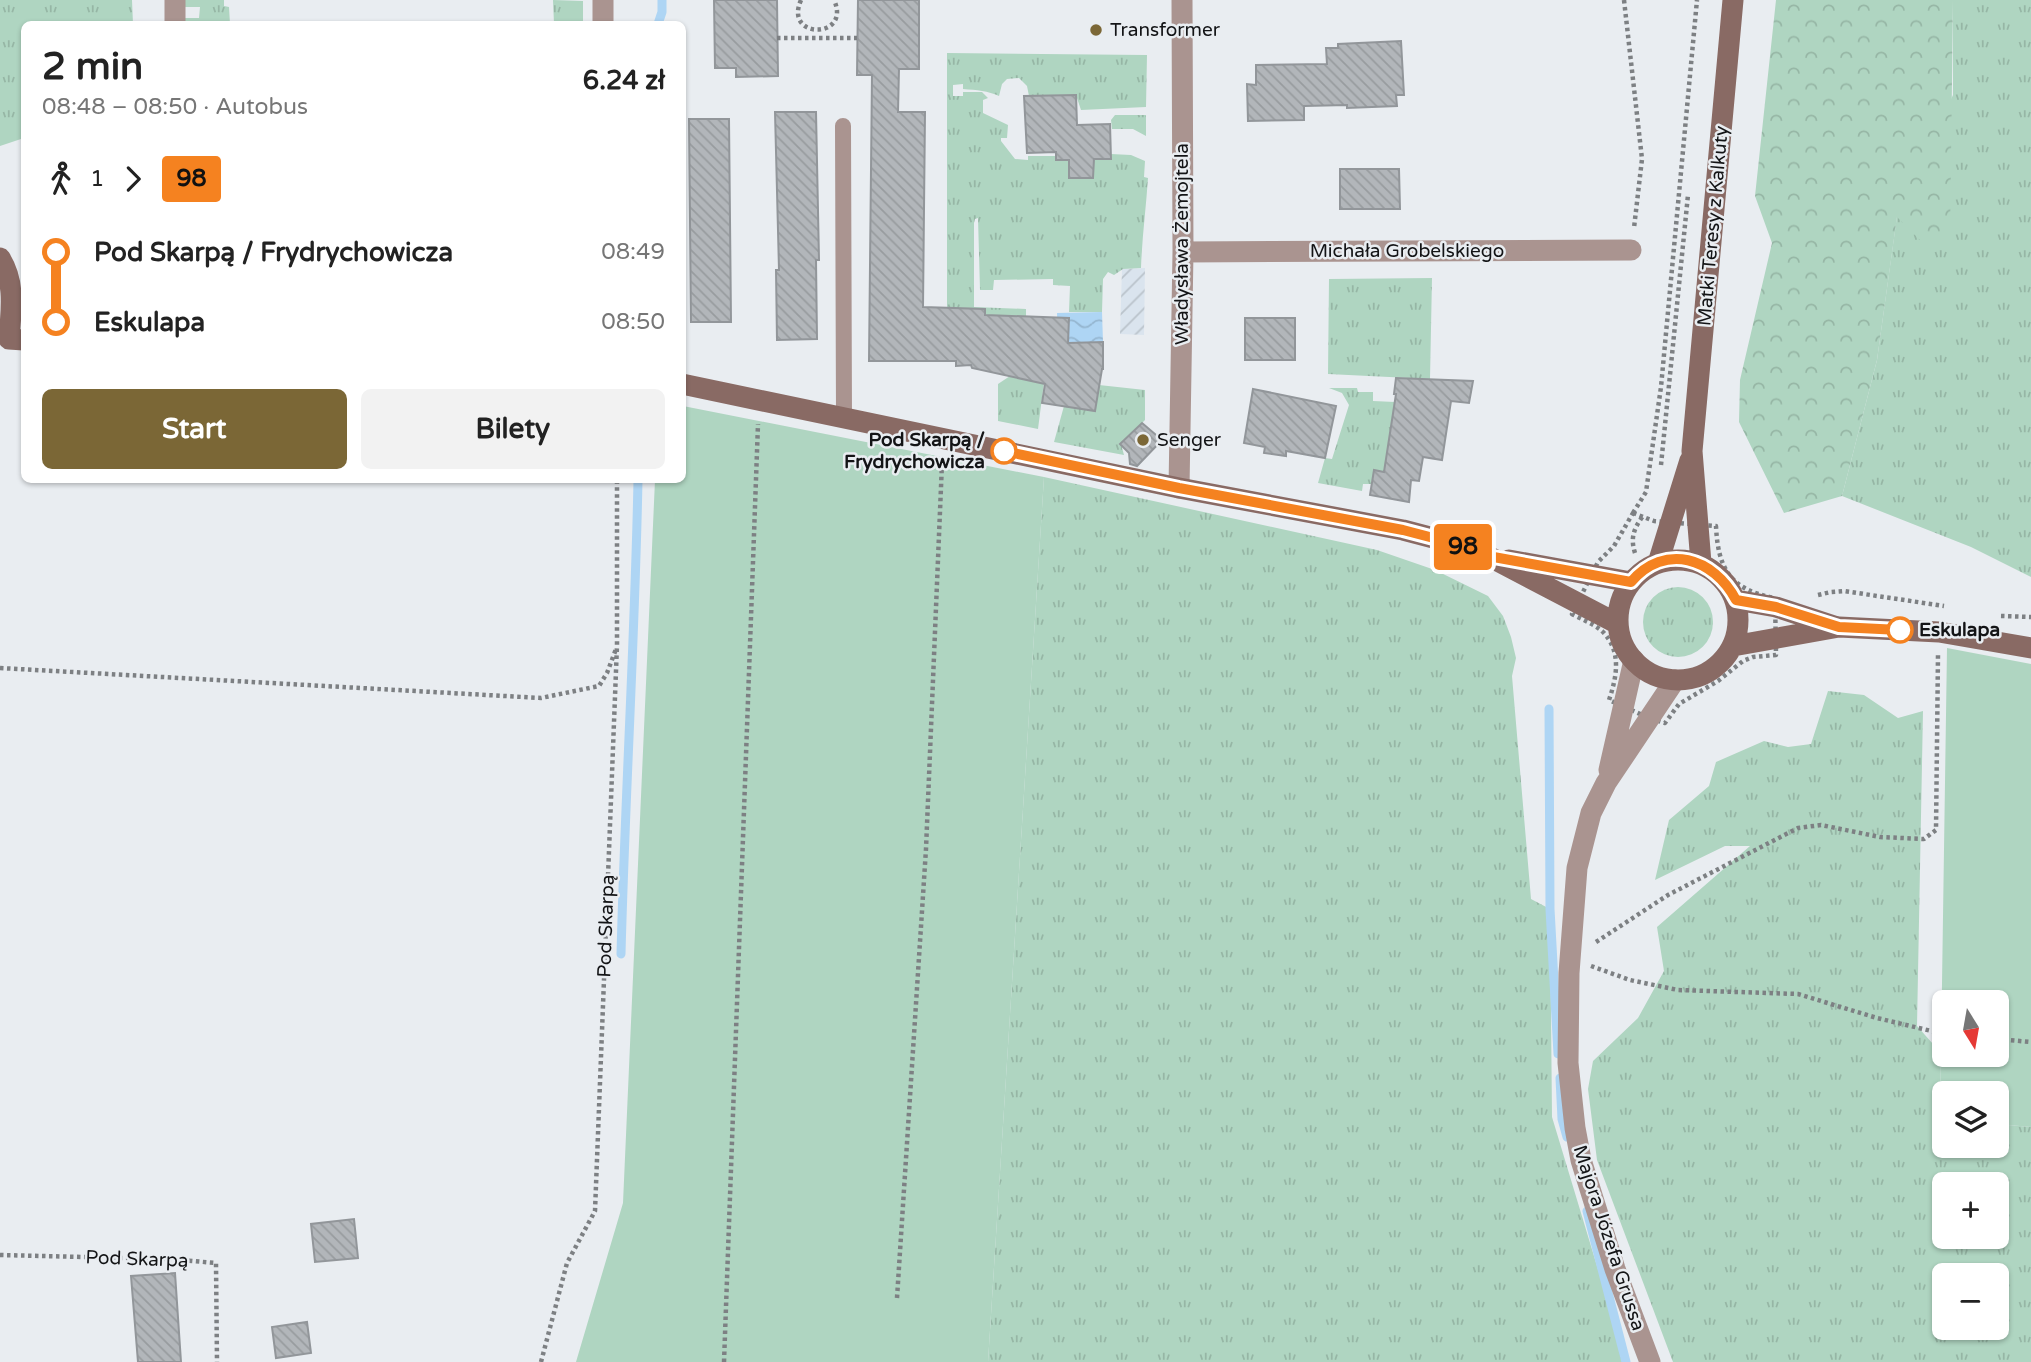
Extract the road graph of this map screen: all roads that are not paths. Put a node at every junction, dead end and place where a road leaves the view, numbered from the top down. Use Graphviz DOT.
graph roads {
  1 [pos="174,0"];
  2 [pos="603,0"];
  3 [pos="1182,0"];
  4 [pos="1733,0"];
  5 [pos="175,21"];
  6 [pos="603,21"];
  7 [pos="843,126"];
  8 [pos="1632,250"];
  9 [pos="1183,252"];
  10 [pos="0,258"];
  11 [pos="11,339"];
  12 [pos="686,385"];
  13 [pos="845,416"];
  14 [pos="1692,452"];
  15 [pos="1179,488"];
  16 [pos="1488,556"];
  17 [pos="1658,563"];
  18 [pos="1701,563"];
  19 [pos="1634,578"];
  20 [pos="1736,600"];
  21 [pos="1618,624"];
  22 [pos="1839,627"];
  23 [pos="1732,646"];
  24 [pos="2031,648"];
  25 [pos="1634,660"];
  26 [pos="1675,680"];
  27 [pos="1606,783"];
  28 [pos="1650,1362"];
  1 -- 5 [label="street"];
  2 -- 6 [label="street"];
  3 -- 9 [label="street, Władysława Żemojtela"];
  4 -- 14 [label="street, Matki Teresy z Kalkuty"];
  7 -- 13 [label="lane"];
  8 -- 9 [label="street, Michała Grobelskiego"];
  9 -- 15 [label="street, Władysława Żemojtela"];
  10 -- 11 [label="street"];
  12 -- 13 [label="street"];
  13 -- 15 [label="street"];
  14 -- 17 [label="street, Matki Teresy z Kalkuty"];
  14 -- 18 [label="street, Matki Teresy z Kalkuty"];
  15 -- 16 [label="street"];
  16 -- 19 [label="street"];
  16 -- 21 [label="street"];
  17 -- 18 [label="street"];
  17 -- 19 [label="street"];
  18 -- 20 [label="street"];
  19 -- 21 [label="street"];
  20 -- 22 [label="street"];
  20 -- 23 [label="street"];
  21 -- 25 [label="street"];
  22 -- 23 [label="street"];
  22 -- 24 [label="street"];
  23 -- 26 [label="street"];
  25 -- 26 [label="street"];
  25 -- 27 [label="street, Majora Józefa Grussa"];
  26 -- 27 [label="street, Majora Józefa Grussa"];
  27 -- 28 [label="street, Majora Józefa Grussa"];
}
